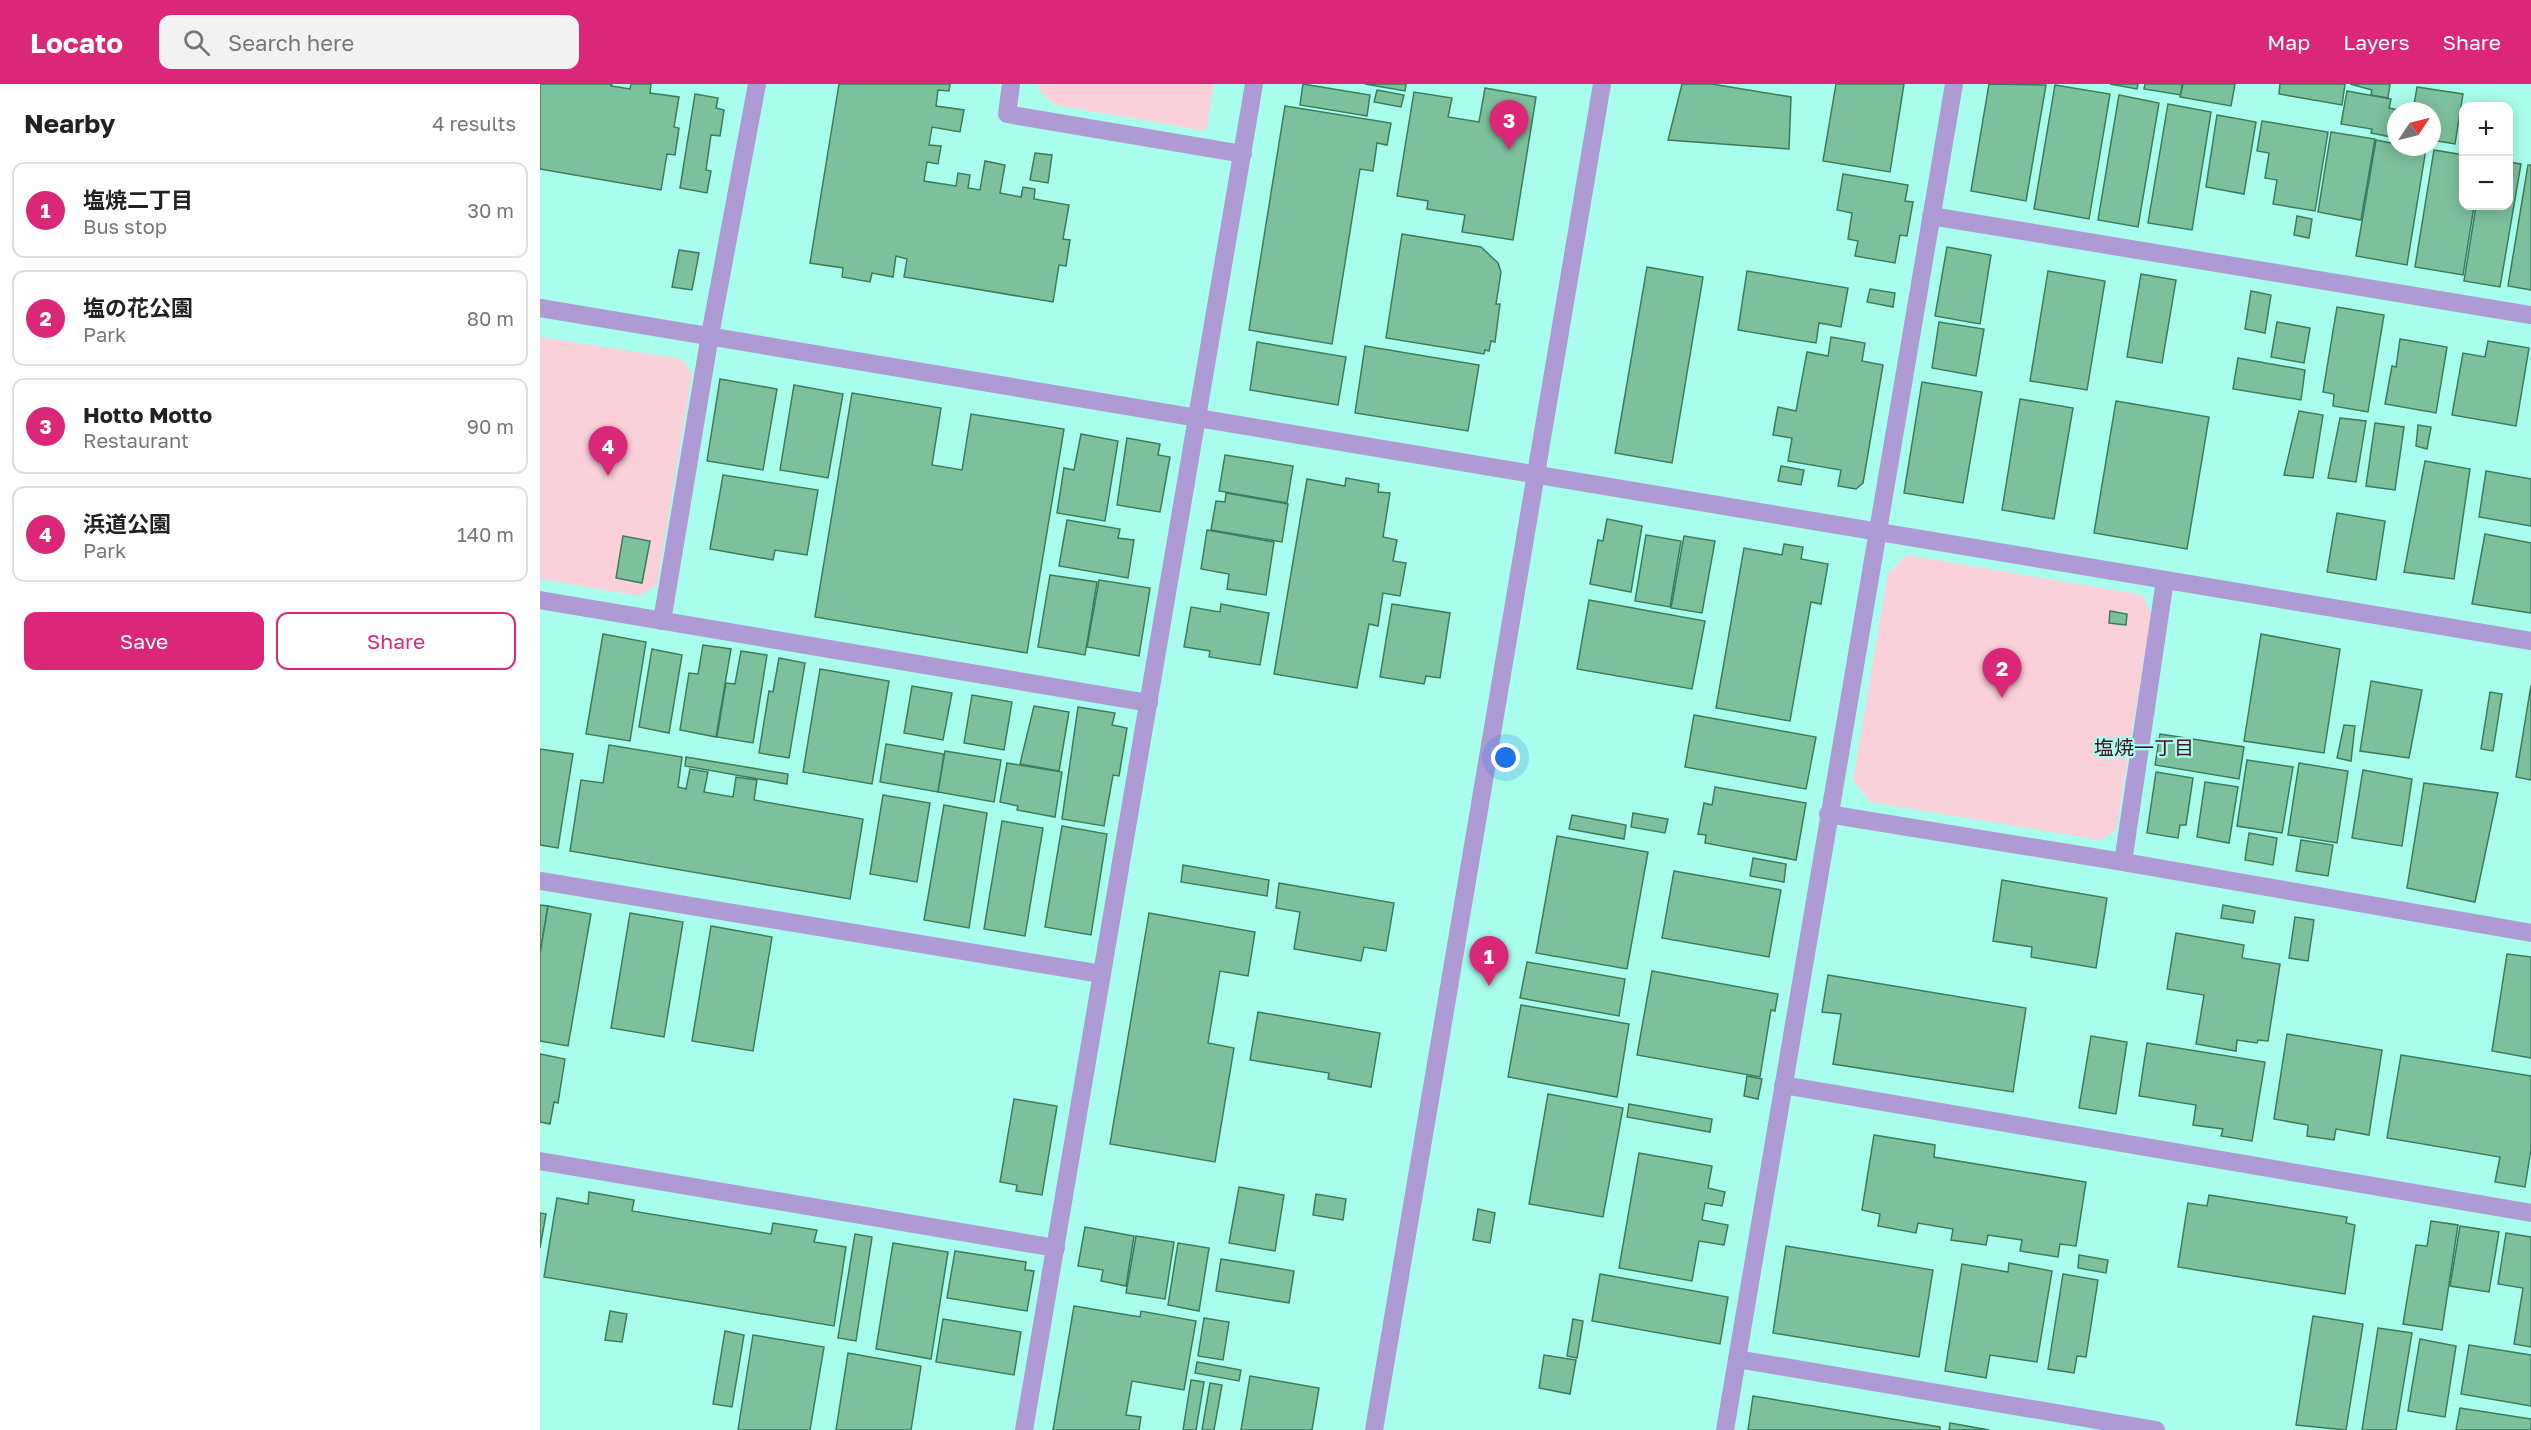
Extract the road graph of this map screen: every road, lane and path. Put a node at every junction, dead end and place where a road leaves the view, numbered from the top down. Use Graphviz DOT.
graph roads {
  1 [pos="757,84"];
  2 [pos="1011,84"];
  3 [pos="1254,84"];
  4 [pos="1602,84"];
  5 [pos="1954,84"];
  6 [pos="1243,154"];
  7 [pos="1931,216"];
  8 [pos="540,308"];
  9 [pos="2531,315"];
  10 [pos="710,335"];
  11 [pos="1198,418"];
  12 [pos="1537,476"];
  13 [pos="1876,532"];
  14 [pos="2165,580"];
  15 [pos="540,600"];
  16 [pos="662,621"];
  17 [pos="2531,641"];
  18 [pos="1149,703"];
  19 [pos="1828,814"];
  20 [pos="2123,861"];
  21 [pos="540,881"];
  22 [pos="2531,933"];
  23 [pos="1102,974"];
  24 [pos="1782,1085"];
  25 [pos="540,1161"];
  26 [pos="2531,1213"];
  27 [pos="1056,1248"];
  28 [pos="1737,1359"];
  29 [pos="1024,1430"];
  30 [pos="1374,1430"];
  31 [pos="1725,1430"];
  32 [pos="2156,1430"];
  1 -- 10 [label="street"];
  2 -- 6 [label="street"];
  3 -- 6 [label="street"];
  4 -- 12 [label="street"];
  5 -- 7 [label="street"];
  6 -- 11 [label="street"];
  7 -- 9 [label="street"];
  7 -- 13 [label="street"];
  8 -- 10 [label="street"];
  10 -- 11 [label="street"];
  10 -- 16 [label="street"];
  11 -- 12 [label="street"];
  11 -- 18 [label="street"];
  12 -- 13 [label="street"];
  12 -- 30 [label="street"];
  13 -- 14 [label="street"];
  13 -- 19 [label="street"];
  14 -- 17 [label="street"];
  14 -- 20 [label="street"];
  15 -- 16 [label="street"];
  16 -- 18 [label="street"];
  18 -- 23 [label="street"];
  19 -- 20 [label="street"];
  19 -- 24 [label="street"];
  20 -- 22 [label="street"];
  21 -- 23 [label="street"];
  23 -- 27 [label="street"];
  24 -- 26 [label="street"];
  24 -- 28 [label="street"];
  25 -- 27 [label="street"];
  27 -- 29 [label="street"];
  28 -- 31 [label="street"];
  28 -- 32 [label="street"];
}
